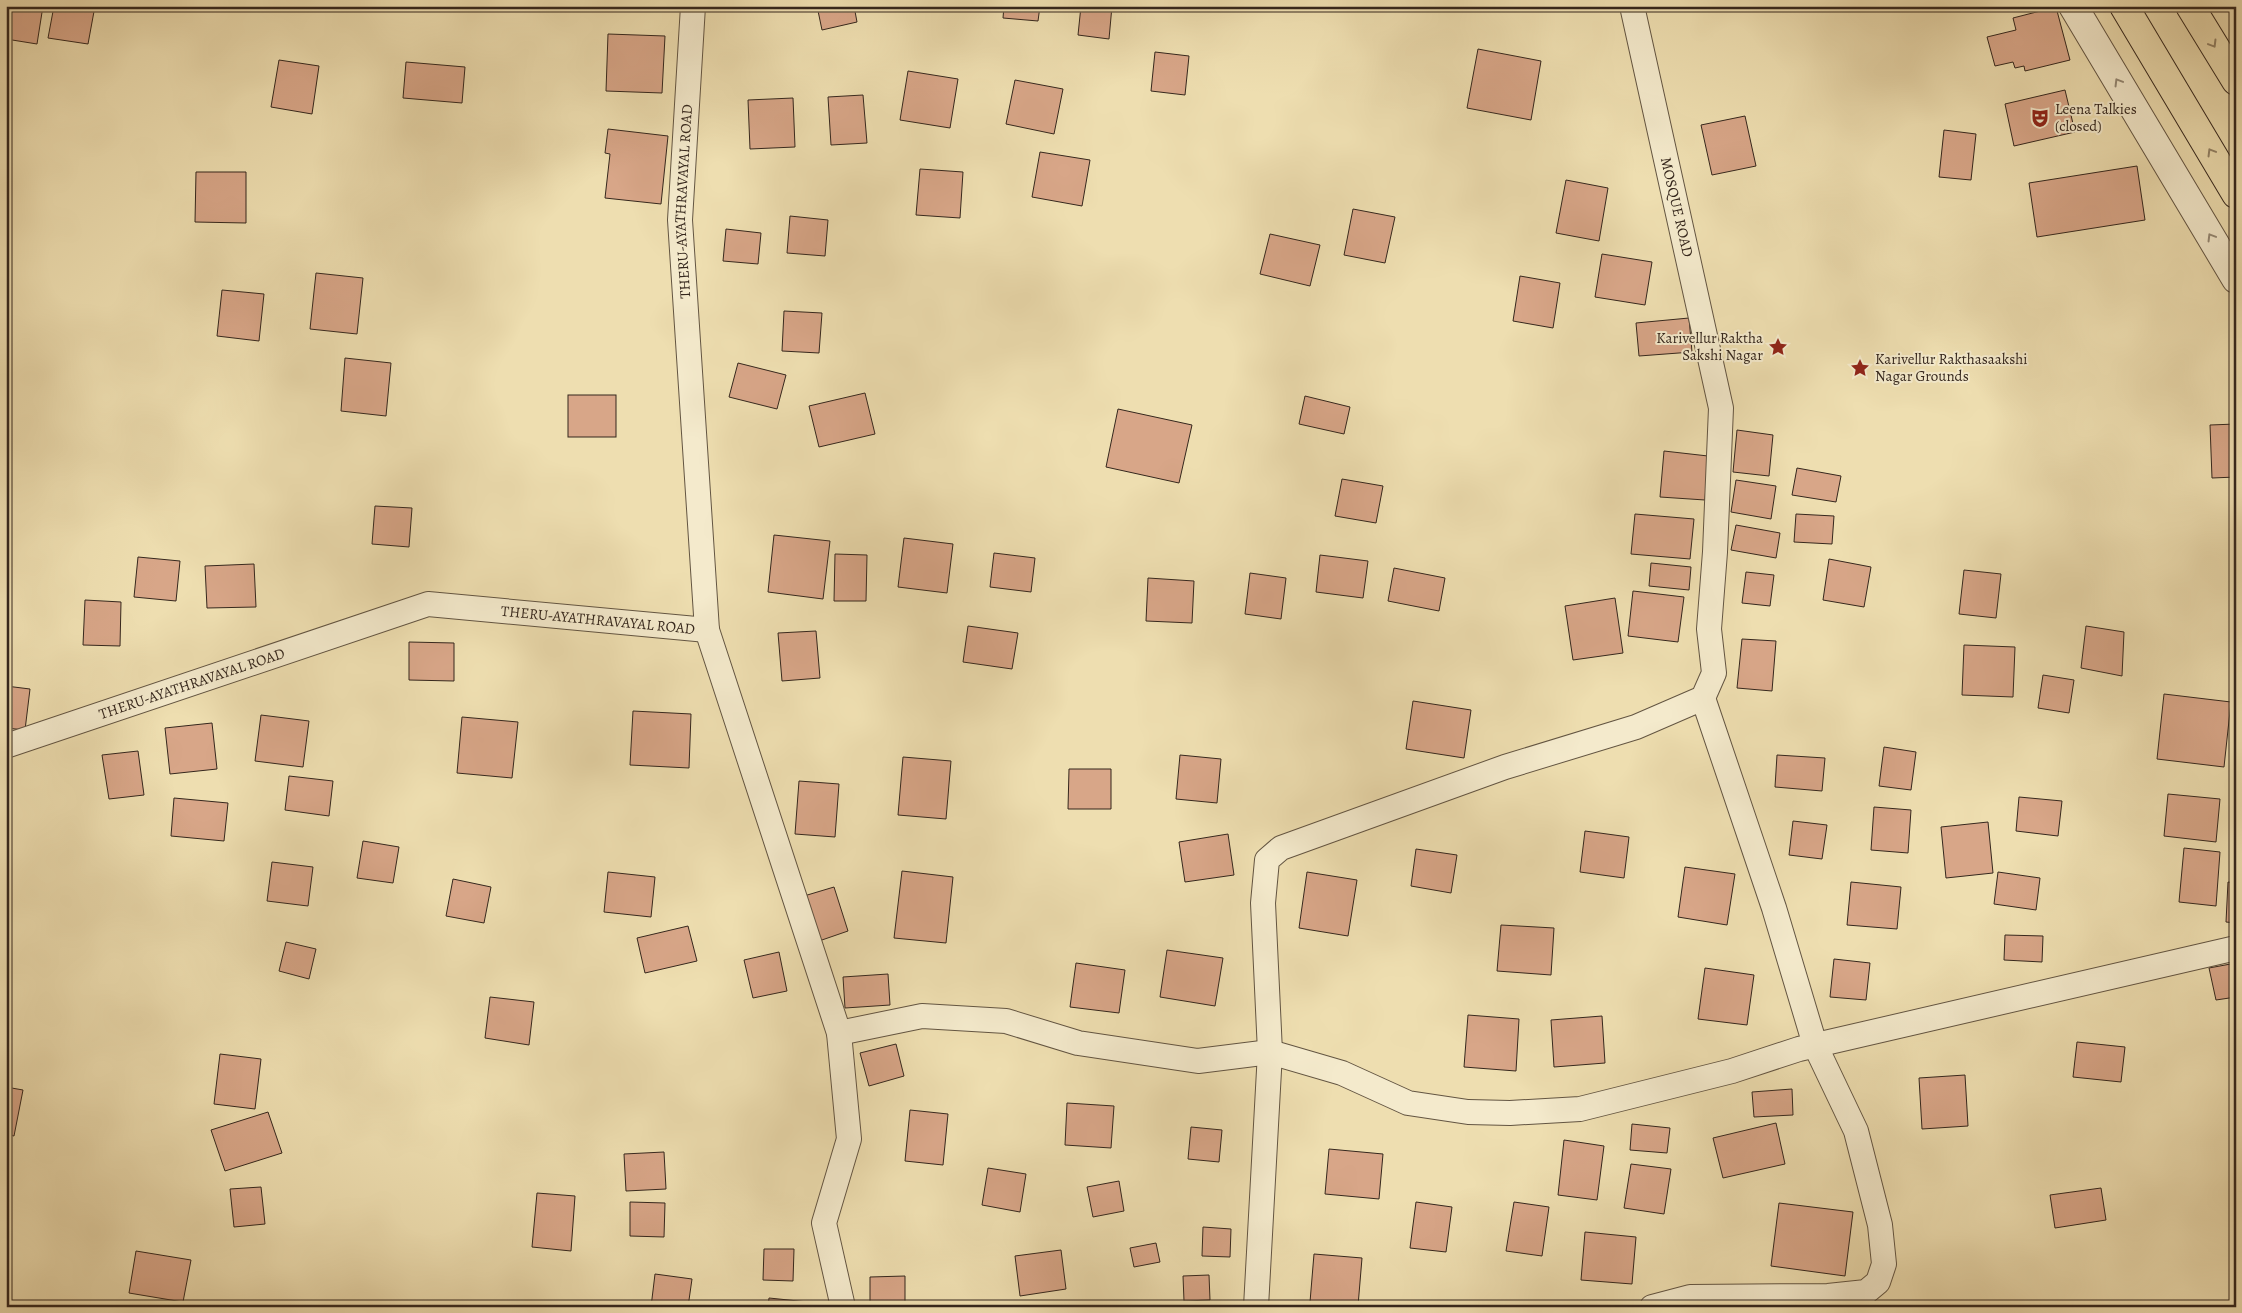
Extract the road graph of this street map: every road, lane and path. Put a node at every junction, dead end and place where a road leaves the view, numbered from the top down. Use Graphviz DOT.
graph roads {
  1 [pos="693,6"];
  2 [pos="1632,6"];
  3 [pos="2073,6"];
  4 [pos="2124,6"];
  5 [pos="2190,6"];
  6 [pos="2236,81"];
  7 [pos="2236,194"];
  8 [pos="2236,279"];
  9 [pos="707,630"];
  10 [pos="1703,698"];
  11 [pos="6,746"];
  12 [pos="2236,948"];
  13 [pos="839,1033"];
  14 [pos="1815,1045"];
  15 [pos="1270,1052"];
  16 [pos="843,1307"];
  17 [pos="1256,1307"];
  18 [pos="1652,1307"];
  1 -- 9 [label="street, THERU-AYATHRAVAYAL ROAD"];
  2 -- 10 [label="street, MOSQUE ROAD"];
  8 -- 3 [label="street, one-way"];
  7 -- 4 [label="highway, one-way"];
  5 -- 6 [label="highway, one-way"];
  9 -- 11 [label="street, THERU-AYATHRAVAYAL ROAD"];
  9 -- 13 [label="street"];
  10 -- 14 [label="street"];
  10 -- 15 [label="street"];
  12 -- 14 [label="street"];
  13 -- 15 [label="street"];
  13 -- 16 [label="street"];
  14 -- 15 [label="street"];
  14 -- 18 [label="street"];
  15 -- 17 [label="street"];
}
